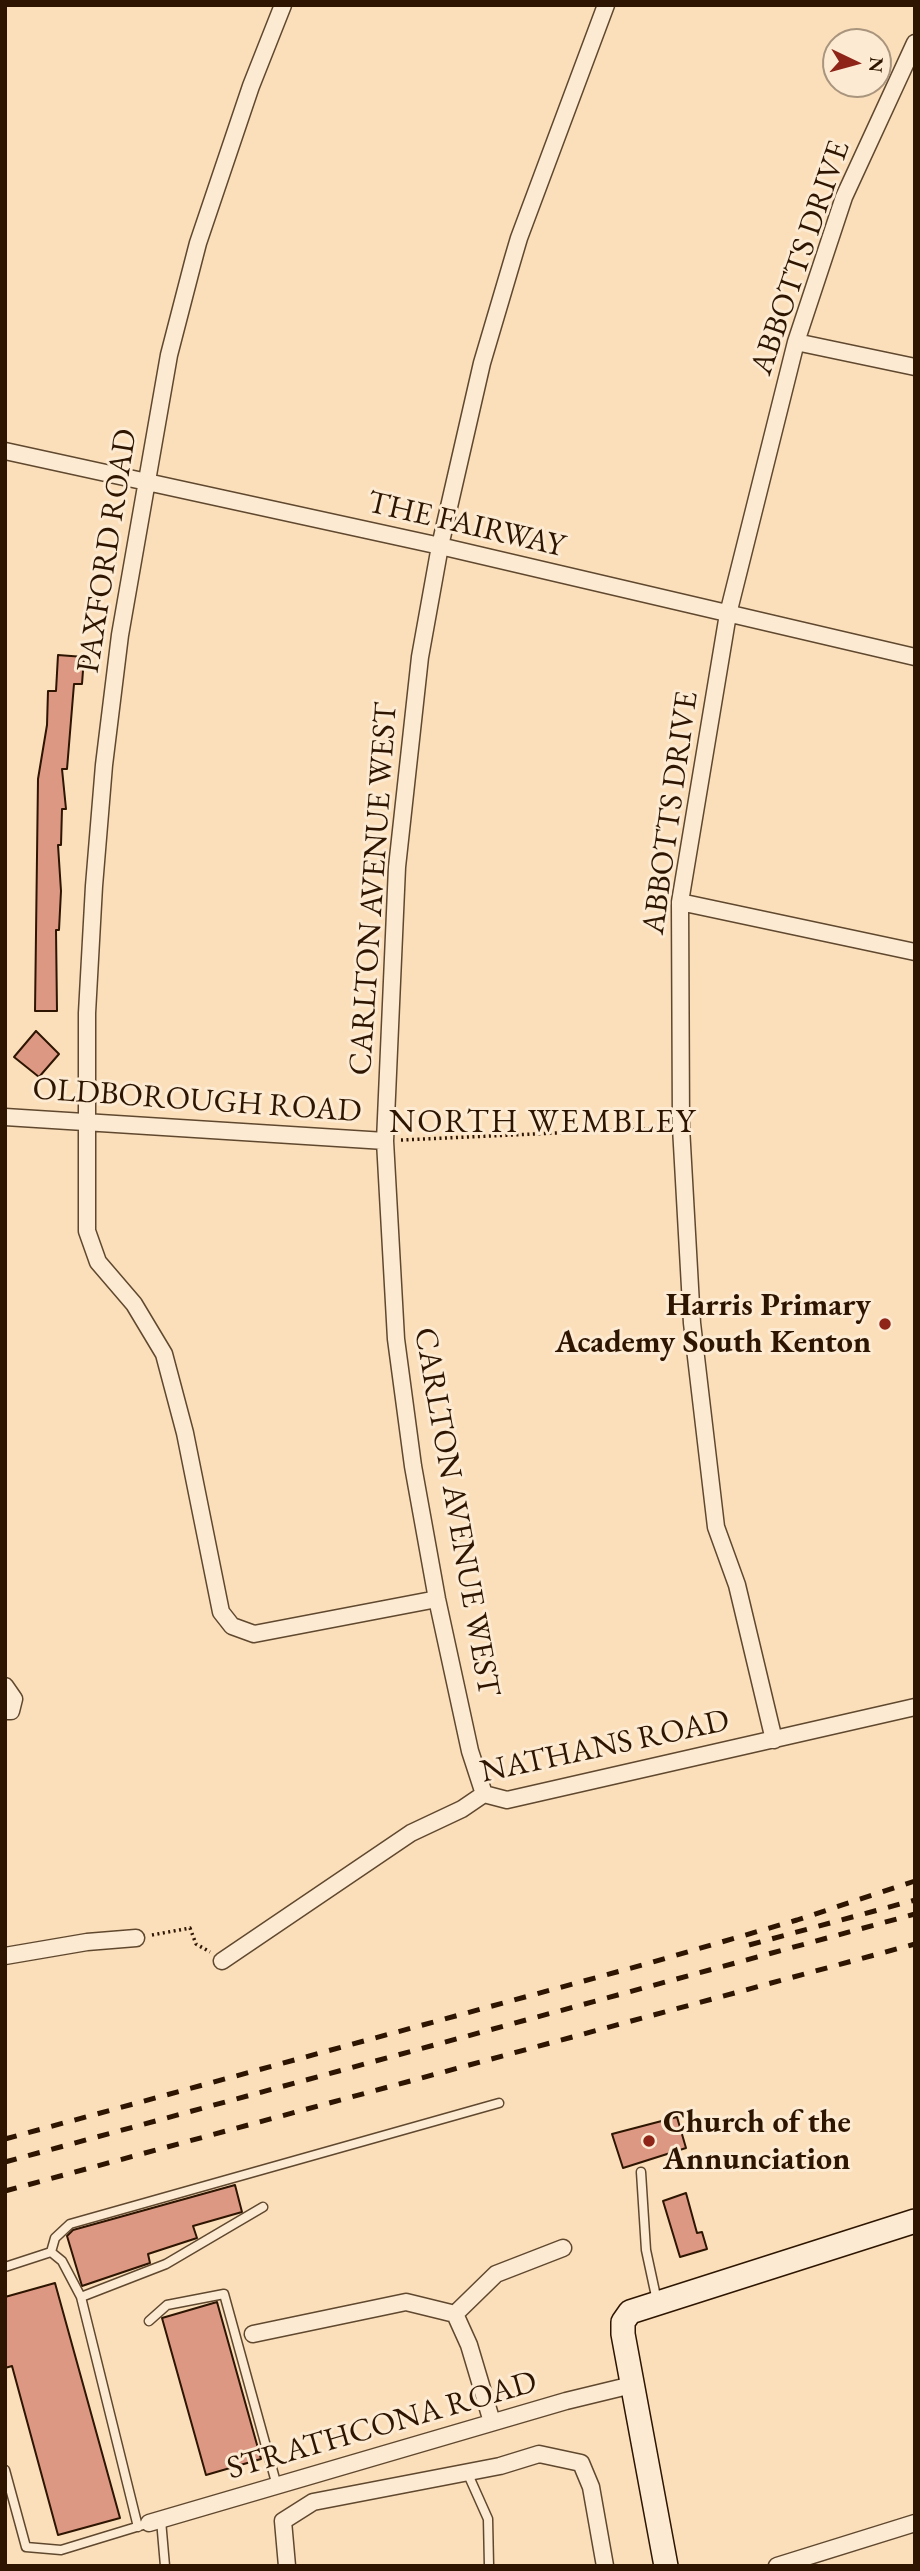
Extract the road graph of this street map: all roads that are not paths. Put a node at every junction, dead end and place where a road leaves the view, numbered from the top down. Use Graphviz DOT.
graph roads {
  1 [pos="283,5"];
  2 [pos="606,5"];
  3 [pos="915,43"];
  4 [pos="796,342"];
  5 [pos="915,368"];
  6 [pos="5,451"];
  7 [pos="147,481"];
  8 [pos="440,546"];
  9 [pos="728,614"];
  10 [pos="915,657"];
  11 [pos="680,902"];
  12 [pos="915,953"];
  13 [pos="5,1117"];
  14 [pos="85,1124"];
  15 [pos="385,1141"];
  16 [pos="437,1599"];
  17 [pos="5,1686"];
  18 [pos="915,1707"];
  19 [pos="5,1711"];
  20 [pos="774,1740"];
  21 [pos="484,1794"];
  22 [pos="136,1938"];
  23 [pos="5,1956"];
  24 [pos="222,1961"];
  25 [pos="499,2103"];
  26 [pos="641,2172"];
  27 [pos="263,2207"];
  28 [pos="915,2221"];
  29 [pos="564,2248"];
  30 [pos="51,2252"];
  31 [pos="5,2267"];
  32 [pos="81,2297"];
  33 [pos="657,2301"];
  34 [pos="455,2314"];
  35 [pos="149,2321"];
  36 [pos="253,2334"];
  37 [pos="632,2385"];
  38 [pos="492,2422"];
  39 [pos="5,2470"];
  40 [pos="467,2472"];
  41 [pos="277,2486"];
  42 [pos="149,2523"];
  43 [pos="915,2523"];
  44 [pos="165,2566"];
  45 [pos="287,2566"];
  46 [pos="489,2566"];
  47 [pos="605,2566"];
  48 [pos="666,2566"];
  49 [pos="777,2566"];
  1 -- 7 [label="street, PAXFORD ROAD"];
  2 -- 8 [label="street, CARLTON AVENUE WEST"];
  3 -- 4 [label="street, ABBOTTS DRIVE"];
  4 -- 5 [label="street"];
  4 -- 9 [label="street, ABBOTTS DRIVE"];
  6 -- 7 [label="street, THE FAIRWAY"];
  7 -- 8 [label="street, THE FAIRWAY"];
  7 -- 14 [label="street, PAXFORD ROAD"];
  8 -- 9 [label="street, THE FAIRWAY"];
  8 -- 15 [label="street, CARLTON AVENUE WEST"];
  9 -- 10 [label="street, THE FAIRWAY"];
  9 -- 11 [label="street, ABBOTTS DRIVE"];
  11 -- 12 [label="street"];
  11 -- 20 [label="street, ABBOTTS DRIVE"];
  13 -- 14 [label="street, OLDBOROUGH ROAD"];
  14 -- 15 [label="street, OLDBOROUGH ROAD"];
  14 -- 16 [label="street, PAXFORD ROAD"];
  15 -- 16 [label="street, CARLTON AVENUE WEST"];
  16 -- 21 [label="street, CARLTON AVENUE WEST"];
  17 -- 19 [label="street"];
  18 -- 20 [label="street, NATHANS ROAD"];
  20 -- 21 [label="street, NATHANS ROAD"];
  21 -- 24 [label="street, NATHANS ROAD"];
  22 -- 23 [label="street"];
  25 -- 30 [label="lane"];
  26 -- 33 [label="lane"];
  27 -- 32 [label="lane"];
  28 -- 33 [label="street"];
  29 -- 34 [label="street"];
  30 -- 31 [label="lane"];
  30 -- 32 [label="lane"];
  32 -- 42 [label="lane"];
  33 -- 37 [label="street"];
  34 -- 36 [label="street"];
  34 -- 38 [label="street"];
  35 -- 41 [label="lane"];
  37 -- 38 [label="street, STRATHCONA ROAD"];
  37 -- 48 [label="street"];
  38 -- 41 [label="street, STRATHCONA ROAD"];
  39 -- 42 [label="lane"];
  40 -- 45 [label="street"];
  40 -- 46 [label="lane"];
  40 -- 47 [label="street"];
  41 -- 42 [label="street, STRATHCONA ROAD"];
  42 -- 44 [label="lane"];
  43 -- 49 [label="street"];
}
